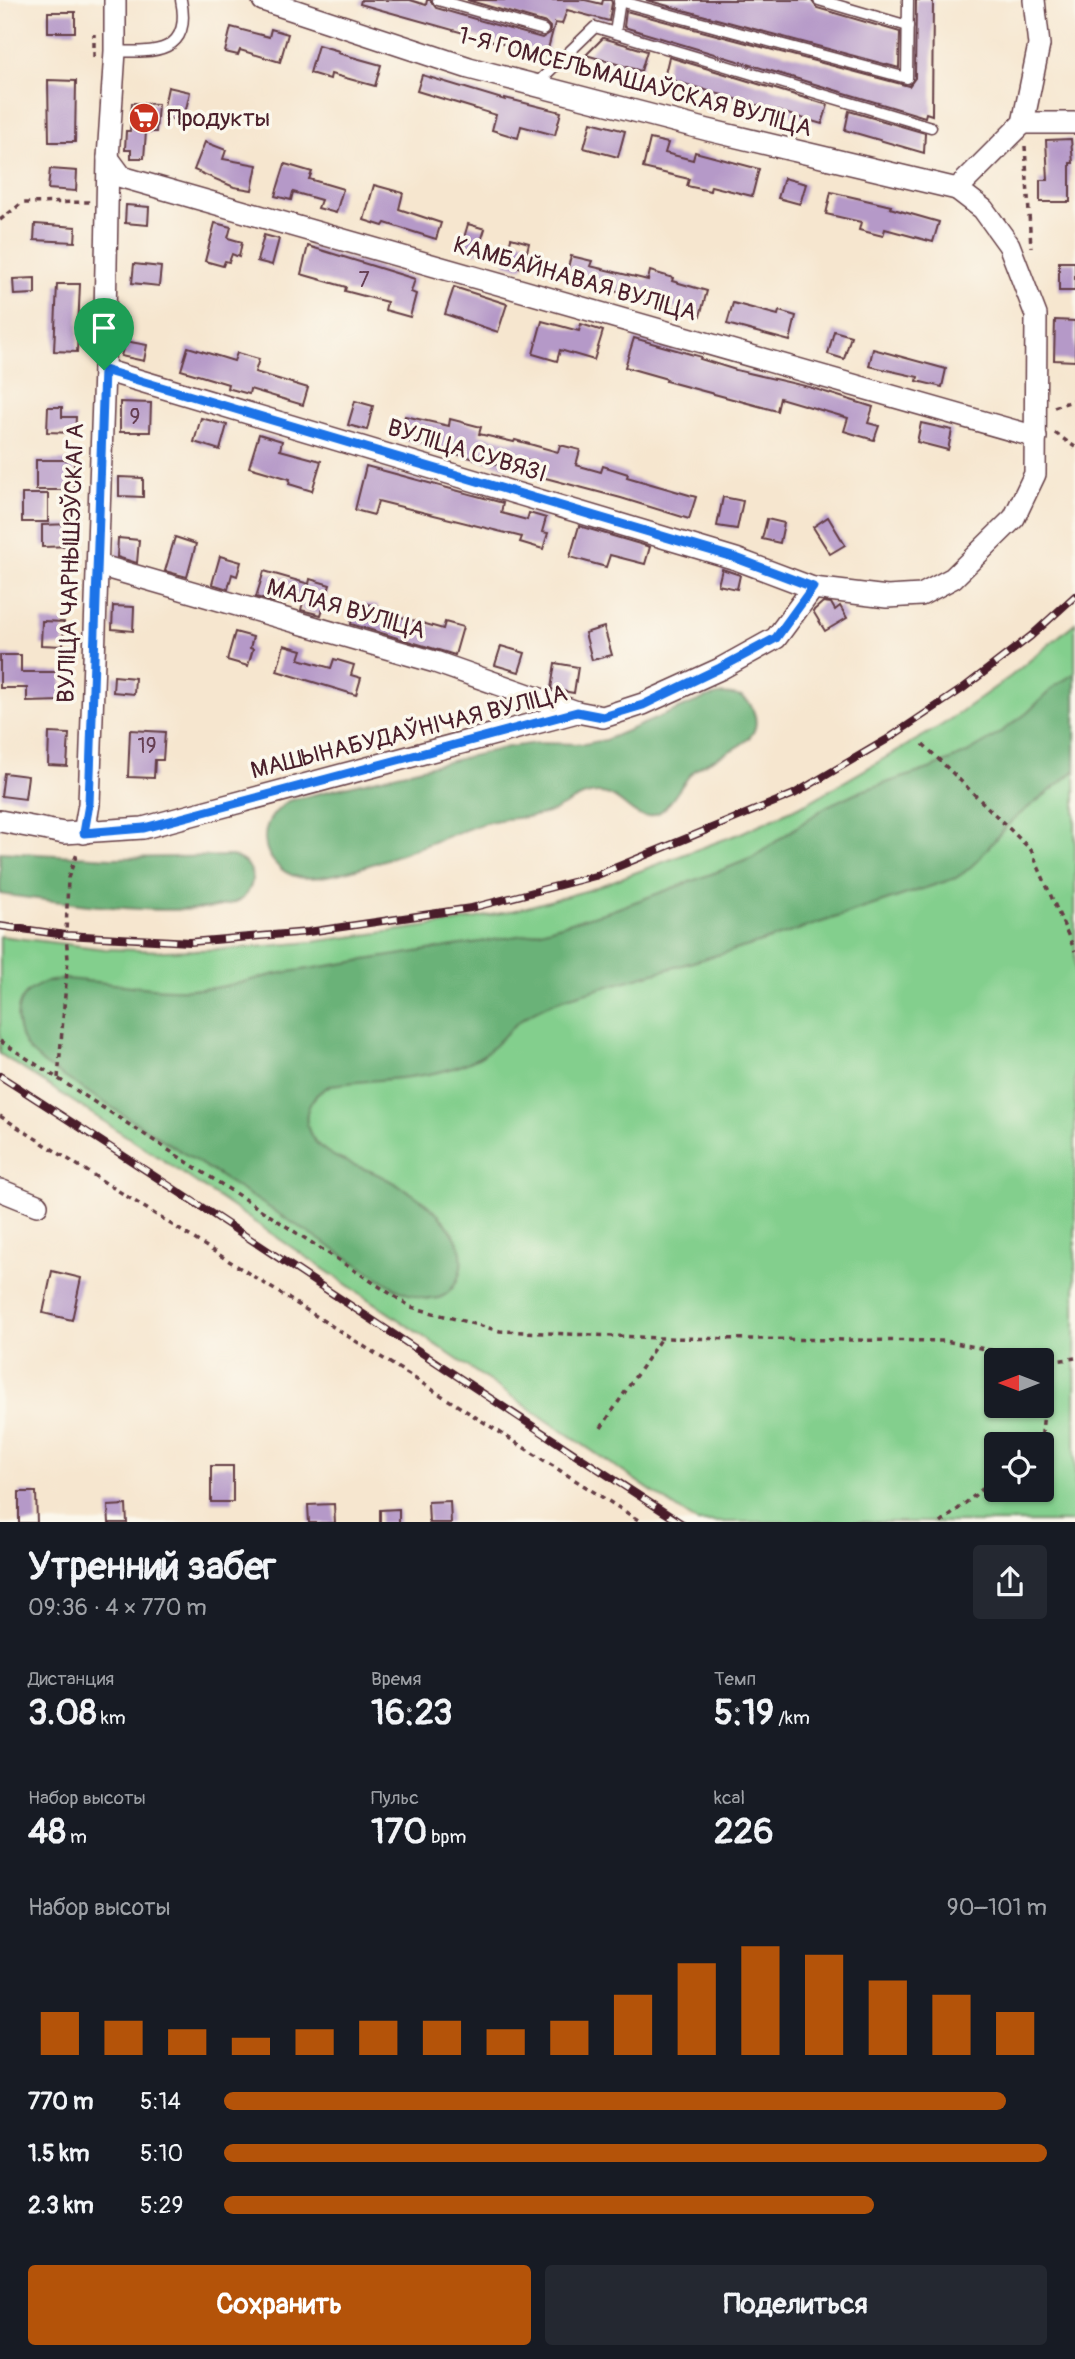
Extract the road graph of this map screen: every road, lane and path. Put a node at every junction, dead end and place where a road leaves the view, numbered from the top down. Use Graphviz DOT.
graph roads {
  1 [pos="116,0"];
  2 [pos="181,0"];
  3 [pos="263,0"];
  4 [pos="438,0"];
  5 [pos="819,0"];
  6 [pos="908,0"];
  7 [pos="1034,0"];
  8 [pos="620,1"];
  9 [pos="908,26"];
  10 [pos="543,30"];
  11 [pos="615,33"];
  12 [pos="115,51"];
  13 [pos="535,85"];
  14 [pos="1023,123"];
  15 [pos="1075,123"];
  16 [pos="931,127"];
  17 [pos="108,158"];
  18 [pos="957,189"];
  19 [pos="92,202"];
  20 [pos="0,220"];
  21 [pos="1031,246"];
  22 [pos="104,370"];
  23 [pos="1036,438"];
  24 [pos="98,565"];
  25 [pos="813,587"];
  26 [pos="577,712"];
  27 [pos="923,744"];
  28 [pos="0,821"];
  29 [pos="84,833"];
  30 [pos="1075,951"];
  31 [pos="0,1041"];
  32 [pos="58,1078"];
  33 [pos="0,1116"];
  34 [pos="0,1190"];
  35 [pos="37,1205"];
  36 [pos="661,1338"];
  37 [pos="984,1349"];
  38 [pos="1075,1358"];
  39 [pos="1054,1361"];
  40 [pos="601,1428"];
  41 [pos="984,1487"];
  42 [pos="643,1522"];
  43 [pos="940,1522"];
  1 -- 12 [label="street, ВУЛІЦА ЧАРНЫШЭЎСКАГА"];
  2 -- 12 [label="lane"];
  3 -- 13 [label="street, 1-Я ГОМСЕЛЬМАШАЎСКАЯ ВУЛІЦА"];
  4 -- 10 [label="lane"];
  5 -- 9 [label="lane"];
  6 -- 9 [label="lane"];
  7 -- 14 [label="street"];
  8 -- 9 [label="lane"];
  8 -- 11 [label="lane"];
  11 -- 13 [label="lane"];
  11 -- 16 [label="lane"];
  12 -- 17 [label="street, ВУЛІЦА ЧАРНЫШЭЎСКАГА"];
  13 -- 18 [label="street, 1-Я ГОМСЕЛЬМАШАЎСКАЯ ВУЛІЦА"];
  14 -- 15 [label="street"];
  14 -- 18 [label="street"];
  14 -- 21 [label="path"];
  17 -- 22 [label="street, ВУЛІЦА ЧАРНЫШЭЎСКАГА"];
  17 -- 23 [label="street, КАМБАЙНАВАЯ ВУЛІЦА"];
  18 -- 23 [label="street"];
  19 -- 20 [label="path"];
  22 -- 24 [label="street, ВУЛІЦА ЧАРНЫШЭЎСКАГА"];
  22 -- 25 [label="street, ВУЛІЦА СУВЯЗІ"];
  23 -- 25 [label="street"];
  24 -- 26 [label="street, МАЛАЯ ВУЛІЦА"];
  24 -- 29 [label="street, ВУЛІЦА ЧАРНЫШЭЎСКАГА"];
  25 -- 26 [label="street, МАШЫНАБУДАЎНІЧАЯ ВУЛІЦА"];
  26 -- 29 [label="street, МАШЫНАБУДАЎНІЧАЯ ВУЛІЦА"];
  27 -- 30 [label="path"];
  28 -- 29 [label="street, МАШЫНАБУДАЎНІЧАЯ ВУЛІЦА"];
  29 -- 32 [label="path"];
  31 -- 32 [label="path"];
  32 -- 36 [label="path"];
  33 -- 42 [label="path"];
  34 -- 35 [label="street"];
  36 -- 37 [label="path"];
  36 -- 40 [label="path"];
  38 -- 39 [label="path"];
  41 -- 43 [label="path"];
}
